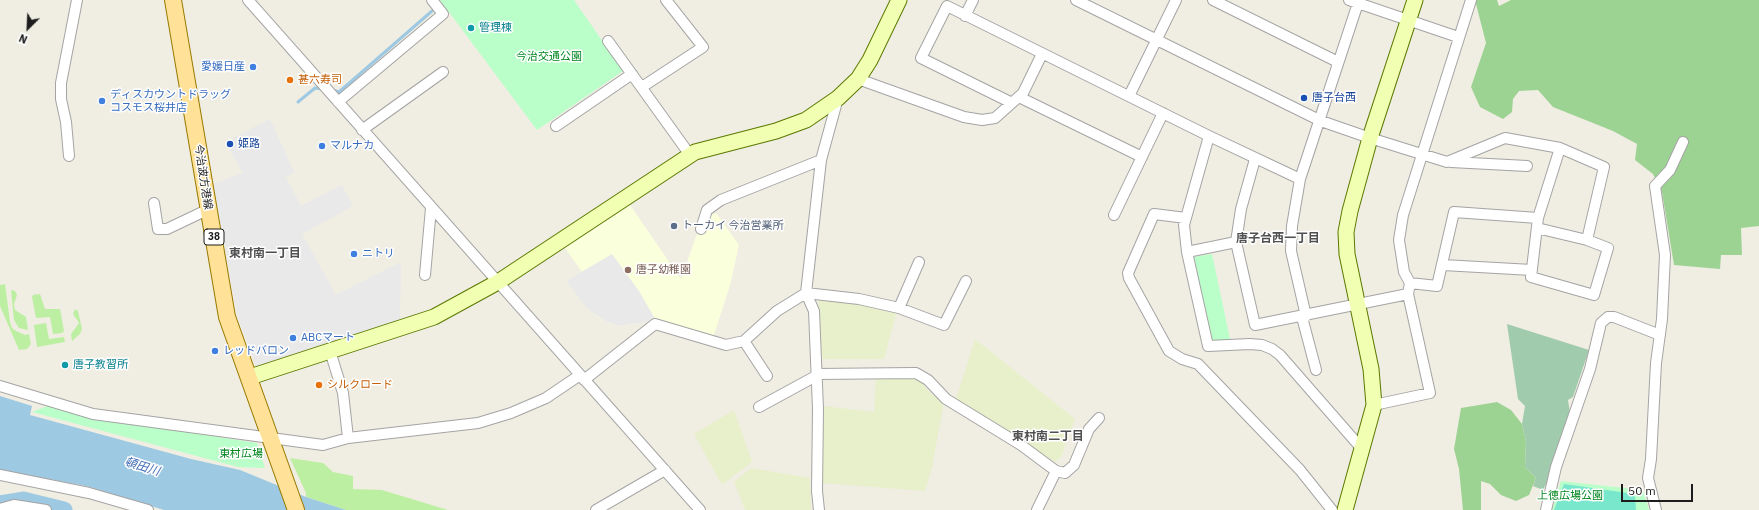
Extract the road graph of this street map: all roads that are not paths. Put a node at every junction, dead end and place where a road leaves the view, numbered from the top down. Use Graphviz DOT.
graph roads {
  1 [pos="77,0"];
  2 [pos="173,0"];
  3 [pos="248,0"];
  4 [pos="432,0"];
  5 [pos="973,0"];
  6 [pos="1076,0"];
  7 [pos="1176,0"];
  8 [pos="1213,0"];
  9 [pos="1415,0"];
  10 [pos="1470,0"];
  11 [pos="1355,1"];
  12 [pos="671,2"];
  13 [pos="895,3"];
  14 [pos="966,16"];
  15 [pos="1408,21"];
  16 [pos="1458,37"];
  17 [pos="1156,40"];
  18 [pos="608,41"];
  19 [pos="1042,54"];
  20 [pos="1338,62"];
  21 [pos="443,72"];
  22 [pos="632,74"];
  23 [pos="858,79"];
  24 [pos="642,87"];
  25 [pos="1129,96"];
  26 [pos="838,98"];
  27 [pos="1016,100"];
  28 [pos="338,102"];
  29 [pos="1163,114"];
  30 [pos="1321,121"];
  31 [pos="556,126"];
  32 [pos="362,130"];
  33 [pos="1209,136"];
  34 [pos="1370,138"];
  35 [pos="1683,142"];
  36 [pos="1560,148"];
  37 [pos="1423,154"];
  38 [pos="690,155"];
  39 [pos="69,156"];
  40 [pos="1142,157"];
  41 [pos="1255,159"];
  42 [pos="821,160"];
  43 [pos="1447,162"];
  44 [pos="1527,166"];
  45 [pos="1300,179"];
  46 [pos="154,203"];
  47 [pos="209,208"];
  48 [pos="431,208"];
  49 [pos="1114,215"];
  50 [pos="1186,218"];
  51 [pos="1538,218"];
  52 [pos="1537,228"];
  53 [pos="701,229"];
  54 [pos="1587,240"];
  55 [pos="1236,242"];
  56 [pos="1187,252"];
  57 [pos="919,262"];
  58 [pos="1443,264"];
  59 [pos="1532,270"];
  60 [pos="425,275"];
  61 [pos="966,281"];
  62 [pos="498,282"];
  63 [pos="1410,283"];
  64 [pos="806,293"];
  65 [pos="1408,294"];
  66 [pos="1357,304"];
  67 [pos="899,308"];
  68 [pos="1304,317"];
  69 [pos="1660,335"];
  70 [pos="744,340"];
  71 [pos="330,351"];
  72 [pos="1316,370"];
  73 [pos="816,375"];
  74 [pos="767,376"];
  75 [pos="250,377"];
  76 [pos="582,378"];
  77 [pos="0,386"];
  78 [pos="1374,405"];
  79 [pos="759,407"];
  80 [pos="1098,418"];
  81 [pos="348,438"];
  82 [pos="270,439"];
  83 [pos="1362,449"];
  84 [pos="665,470"];
  85 [pos="1056,471"];
  86 [pos="0,475"];
  87 [pos="0,509"];
  88 [pos="46,510"];
  89 [pos="148,510"];
  90 [pos="296,510"];
  91 [pos="596,510"];
  92 [pos="700,510"];
  93 [pos="820,510"];
  94 [pos="1037,510"];
  95 [pos="1332,510"];
  96 [pos="1345,510"];
  97 [pos="1546,510"];
  98 [pos="1656,510"];
  1 -- 39 [label="street"];
  2 -- 47 [label="main road, 今治波方港線 / 38"];
  3 -- 28 [label="street"];
  4 -- 28 [label="street"];
  5 -- 14 [label="street"];
  6 -- 17 [label="street"];
  7 -- 17 [label="street"];
  8 -- 20 [label="street"];
  9 -- 15 [label="street"];
  10 -- 16 [label="street"];
  11 -- 15 [label="street"];
  11 -- 20 [label="street"];
  12 -- 24 [label="street"];
  13 -- 23 [label="street"];
  14 -- 19 [label="street"];
  14 -- 27 [label="street"];
  15 -- 16 [label="street"];
  15 -- 34 [label="street"];
  16 -- 37 [label="street"];
  17 -- 25 [label="street"];
  17 -- 30 [label="street"];
  18 -- 22 [label="street"];
  19 -- 25 [label="street"];
  19 -- 27 [label="street"];
  20 -- 30 [label="street"];
  21 -- 32 [label="street"];
  22 -- 24 [label="street"];
  22 -- 31 [label="street"];
  23 -- 26 [label="street"];
  23 -- 27 [label="street"];
  24 -- 38 [label="street"];
  25 -- 29 [label="street"];
  26 -- 38 [label="street"];
  26 -- 42 [label="street"];
  27 -- 40 [label="street"];
  28 -- 32 [label="street"];
  29 -- 33 [label="street"];
  29 -- 40 [label="street"];
  30 -- 34 [label="street"];
  30 -- 45 [label="street"];
  32 -- 48 [label="street"];
  33 -- 41 [label="street"];
  33 -- 50 [label="street"];
  34 -- 37 [label="street"];
  34 -- 66 [label="street"];
  35 -- 69 [label="street"];
  36 -- 43 [label="street"];
  36 -- 51 [label="street"];
  36 -- 54 [label="street"];
  37 -- 43 [label="street"];
  37 -- 63 [label="street"];
  38 -- 62 [label="street"];
  40 -- 49 [label="street"];
  41 -- 45 [label="street"];
  41 -- 55 [label="street"];
  42 -- 53 [label="street"];
  42 -- 64 [label="street"];
  43 -- 44 [label="street"];
  45 -- 68 [label="street"];
  46 -- 47 [label="street"];
  47 -- 75 [label="main road, 今治波方港線 / 38"];
  48 -- 60 [label="street"];
  48 -- 62 [label="street"];
  50 -- 56 [label="street"];
  50 -- 95 [label="street"];
  51 -- 52 [label="street"];
  51 -- 58 [label="street"];
  52 -- 54 [label="street"];
  52 -- 59 [label="street"];
  54 -- 59 [label="street"];
  55 -- 56 [label="street"];
  55 -- 68 [label="street"];
  56 -- 83 [label="street"];
  57 -- 67 [label="street"];
  58 -- 59 [label="street"];
  58 -- 63 [label="street"];
  61 -- 67 [label="street"];
  62 -- 71 [label="street"];
  62 -- 76 [label="street"];
  63 -- 65 [label="street"];
  64 -- 67 [label="street"];
  64 -- 70 [label="street"];
  64 -- 73 [label="street"];
  65 -- 66 [label="street"];
  65 -- 78 [label="street"];
  66 -- 68 [label="street"];
  66 -- 78 [label="street"];
  68 -- 72 [label="street"];
  69 -- 97 [label="street"];
  69 -- 98 [label="street"];
  70 -- 74 [label="street"];
  70 -- 76 [label="street"];
  71 -- 75 [label="street"];
  71 -- 81 [label="street"];
  73 -- 79 [label="street"];
  73 -- 85 [label="street"];
  73 -- 93 [label="street"];
  75 -- 82 [label="main road, 今治波方港線 / 38"];
  76 -- 81 [label="street"];
  76 -- 84 [label="street"];
  77 -- 82 [label="street"];
  78 -- 83 [label="street"];
  80 -- 85 [label="street"];
  81 -- 82 [label="street"];
  82 -- 90 [label="main road, 今治波方港線 / 38"];
  83 -- 96 [label="street"];
  84 -- 91 [label="street"];
  84 -- 92 [label="street"];
  85 -- 94 [label="street"];
  86 -- 89 [label="street"];
  87 -- 88 [label="street"];
}
